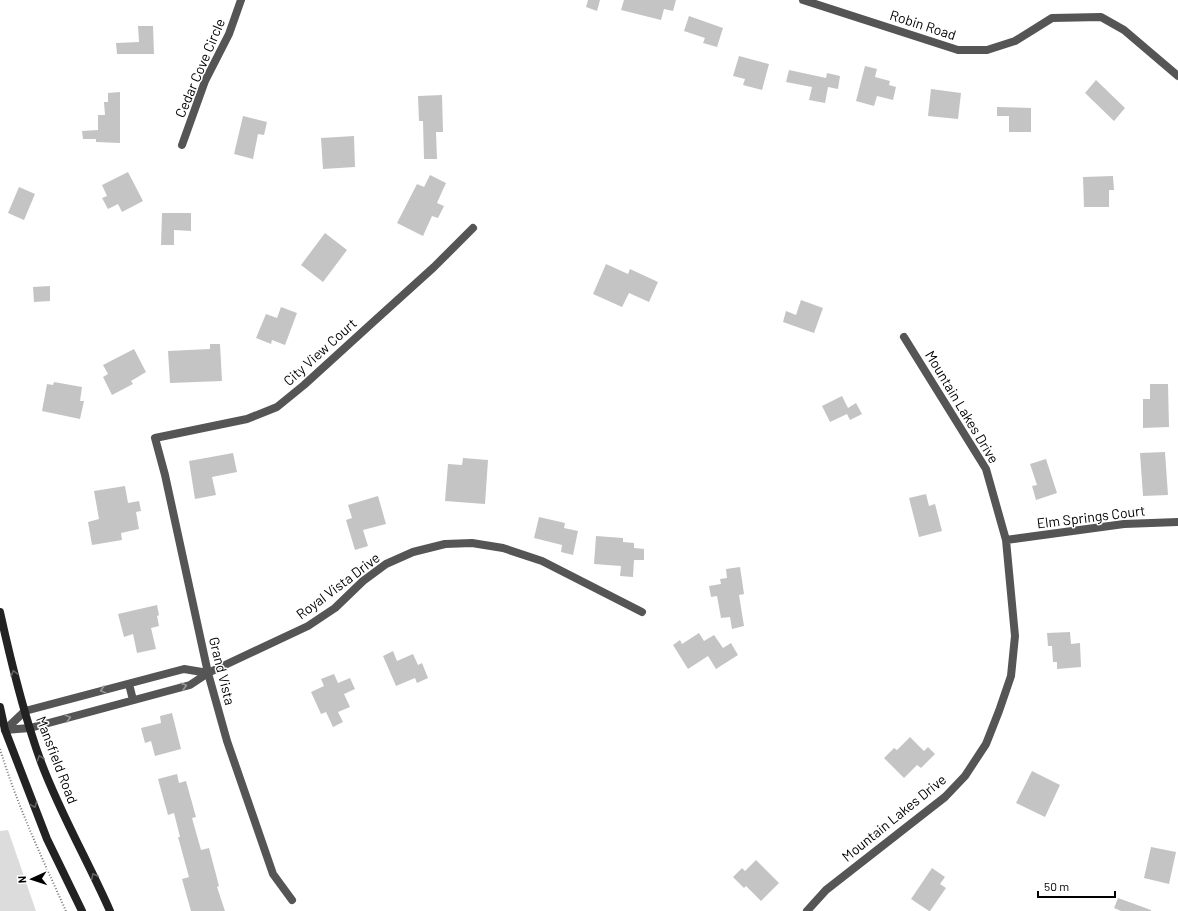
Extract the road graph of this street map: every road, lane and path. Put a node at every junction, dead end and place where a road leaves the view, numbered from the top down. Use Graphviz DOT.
graph roads {
  1 [pos="241,0"];
  2 [pos="803,0"];
  3 [pos="1178,76"];
  4 [pos="182,145"];
  5 [pos="472,228"];
  6 [pos="904,337"];
  7 [pos="155,438"];
  8 [pos="1178,522"];
  9 [pos="1006,540"];
  10 [pos="0,612"];
  11 [pos="642,612"];
  12 [pos="208,673"];
  13 [pos="129,684"];
  14 [pos="133,700"];
  15 [pos="0,707"];
  16 [pos="25,711"];
  17 [pos="30,728"];
  18 [pos="5,730"];
  19 [pos="0,749"];
  20 [pos="292,900"];
  21 [pos="66,911"];
  22 [pos="82,911"];
  23 [pos="110,911"];
  24 [pos="807,911"];
  1 -- 4 [label="street, Cedar Cove Circle"];
  2 -- 3 [label="street, Robin Road"];
  5 -- 7 [label="street, City View Court"];
  6 -- 9 [label="street, Mountain Lakes Drive"];
  7 -- 12 [label="street, Grand Vista"];
  8 -- 9 [label="street, Elm Springs Court"];
  9 -- 24 [label="street, Mountain Lakes Drive"];
  16 -- 10 [label="main road, Mansfield Road, one-way"];
  11 -- 12 [label="street, Royal Vista Drive"];
  12 -- 13 [label="street"];
  14 -- 12 [label="street, Royal Vista Drive, one-way"];
  12 -- 20 [label="street, Grand Vista"];
  13 -- 14 [label="street"];
  13 -- 16 [label="street, one-way"];
  17 -- 14 [label="street, Royal Vista Drive, one-way"];
  15 -- 18 [label="main road"];
  16 -- 17 [label="main road, Mansfield Road"];
  16 -- 18 [label="street"];
  17 -- 18 [label="street, Royal Vista Drive"];
  23 -- 17 [label="main road, Mansfield Road, one-way"];
  18 -- 22 [label="main road, one-way"];
  19 -- 21 [label="path"];
}
